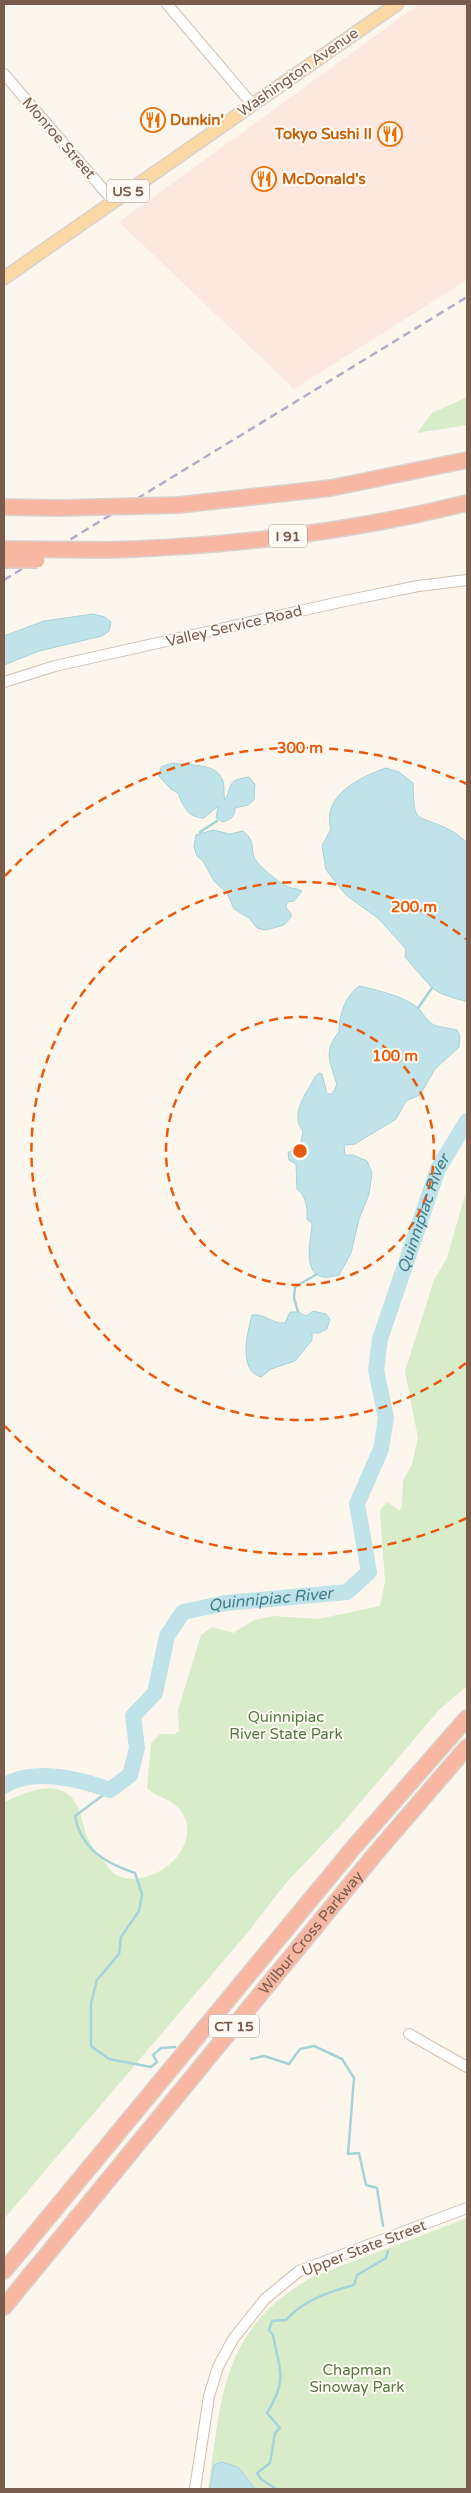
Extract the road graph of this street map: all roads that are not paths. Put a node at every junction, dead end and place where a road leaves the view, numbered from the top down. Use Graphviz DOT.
graph roads {
  1 [pos="167,4"];
  2 [pos="397,4"];
  3 [pos="4,74"];
  4 [pos="252,104"];
  5 [pos="114,202"];
  6 [pos="4,278"];
  7 [pos="467,460"];
  8 [pos="467,503"];
  9 [pos="4,507"];
  10 [pos="4,549"];
  11 [pos="102,550"];
  12 [pos="4,560"];
  13 [pos="467,580"];
  14 [pos="4,682"];
  15 [pos="467,1718"];
  16 [pos="467,1747"];
  17 [pos="408,2034"];
  18 [pos="467,2068"];
  19 [pos="467,2208"];
  20 [pos="4,2271"];
  21 [pos="4,2307"];
  22 [pos="195,2489"];
  1 -- 4 [label="street"];
  2 -- 4 [label="main road, Washington Avenue / US 5"];
  3 -- 5 [label="street, Monroe Street"];
  4 -- 5 [label="main road, Washington Avenue / US 5"];
  5 -- 6 [label="main road, Washington Avenue / US 5"];
  7 -- 9 [label="highway, bridge"];
  8 -- 11 [label="highway, I 91"];
  10 -- 11 [label="highway, I 91, bridge"];
  11 -- 12 [label="highway, bridge"];
  13 -- 14 [label="street, Valley Service Road"];
  15 -- 20 [label="highway, Wilbur Cross Parkway / CT 15"];
  16 -- 21 [label="highway, Wilbur Cross Parkway / CT 15"];
  17 -- 18 [label="street"];
  19 -- 22 [label="street, Upper State Street"];
}
